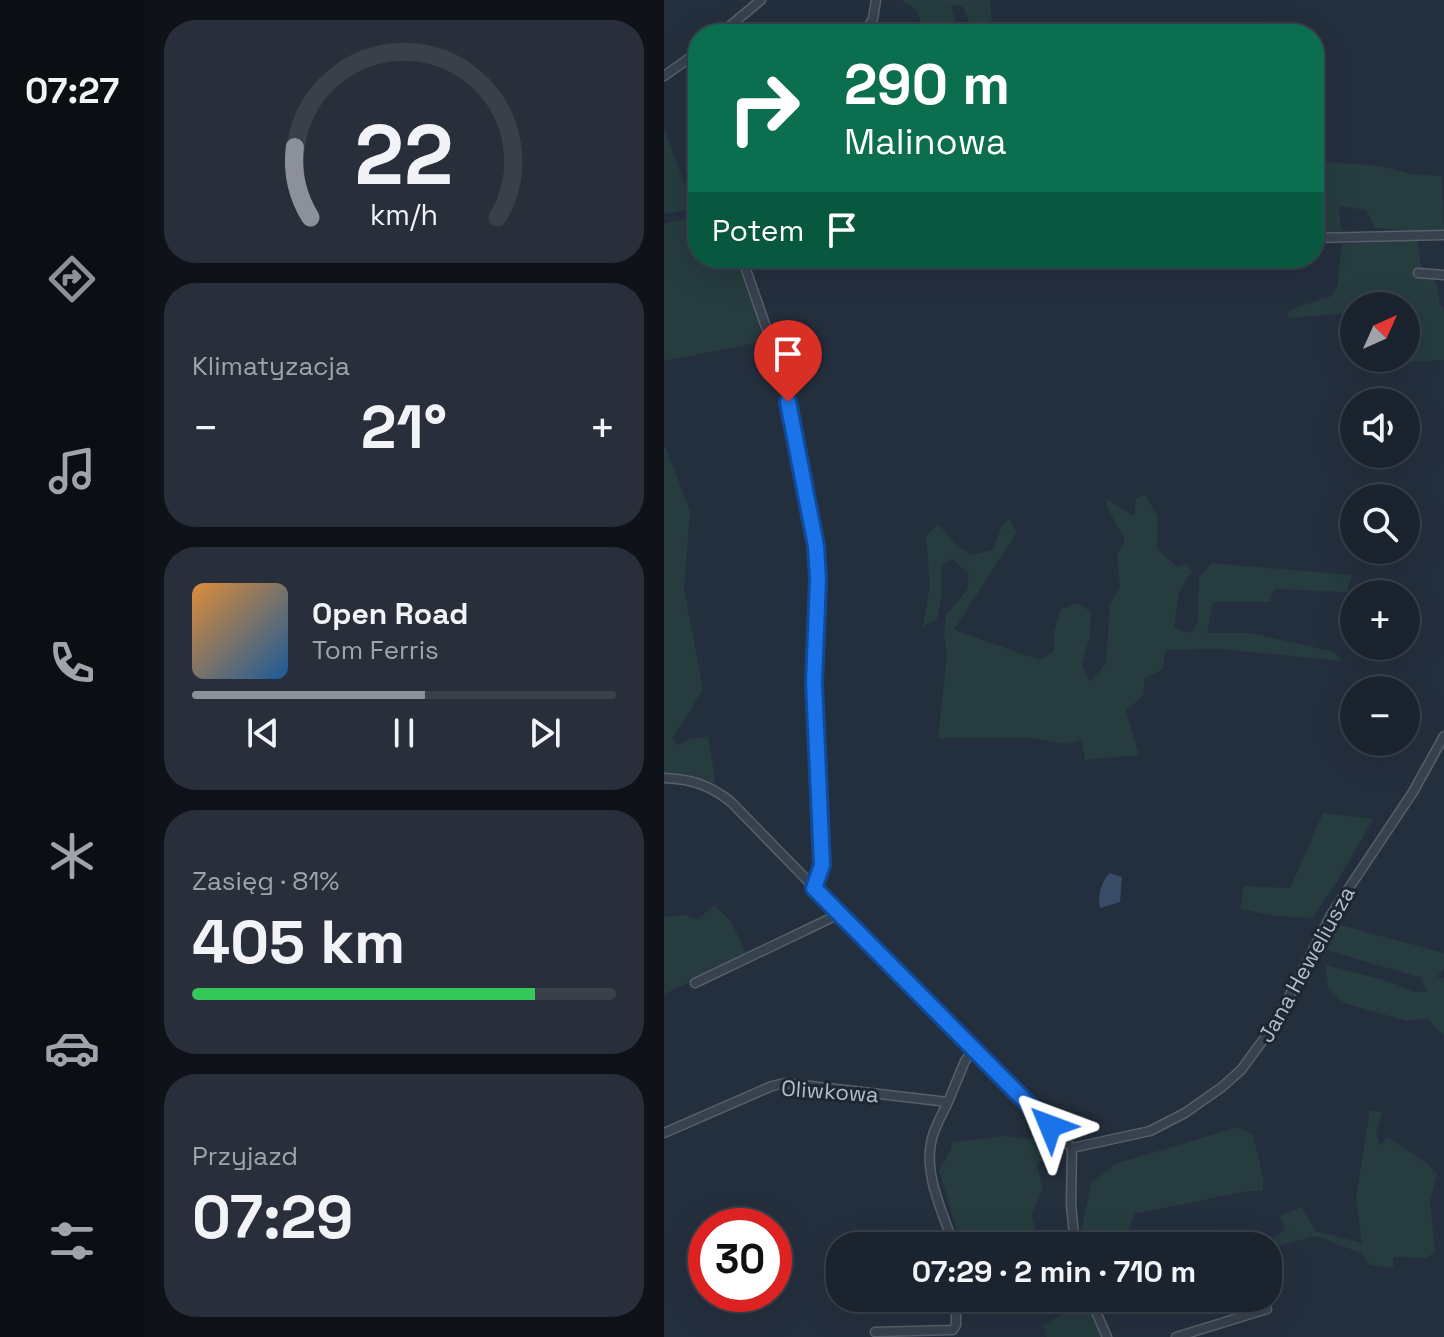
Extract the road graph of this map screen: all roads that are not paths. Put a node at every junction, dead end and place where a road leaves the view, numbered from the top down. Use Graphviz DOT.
graph roads {
  1 [pos="761,0"];
  2 [pos="876,0"];
  3 [pos="732,24"];
  4 [pos="870,24"];
  5 [pos="688,59"];
  6 [pos="664,76"];
  7 [pos="1444,235"];
  8 [pos="1324,238"];
  9 [pos="745,268"];
  10 [pos="1418,273"];
  11 [pos="1444,275"];
  12 [pos="1444,736"];
  13 [pos="664,778"];
  14 [pos="814,888"];
  15 [pos="837,911"];
  16 [pos="695,983"];
  17 [pos="973,1050"];
  18 [pos="948,1102"];
  19 [pos="664,1133"];
  20 [pos="1072,1148"];
  21 [pos="949,1232"];
  22 [pos="1074,1232"];
  23 [pos="956,1312"];
  24 [pos="1096,1312"];
  25 [pos="1257,1312"];
  26 [pos="875,1332"];
  27 [pos="1107,1337"];
  28 [pos="1176,1337"];
  1 -- 3 [label="street"];
  2 -- 4 [label="street"];
  5 -- 6 [label="street"];
  7 -- 8 [label="street"];
  9 -- 14 [label="street"];
  10 -- 11 [label="street"];
  12 -- 20 [label="street, Jana Heweliusza"];
  13 -- 14 [label="street"];
  14 -- 15 [label="street"];
  15 -- 16 [label="street"];
  15 -- 17 [label="street"];
  17 -- 18 [label="street"];
  17 -- 20 [label="street"];
  18 -- 19 [label="street, Oliwkowa"];
  18 -- 21 [label="street"];
  20 -- 22 [label="street"];
  23 -- 26 [label="street"];
  24 -- 27 [label="street"];
  25 -- 28 [label="street"];
}
